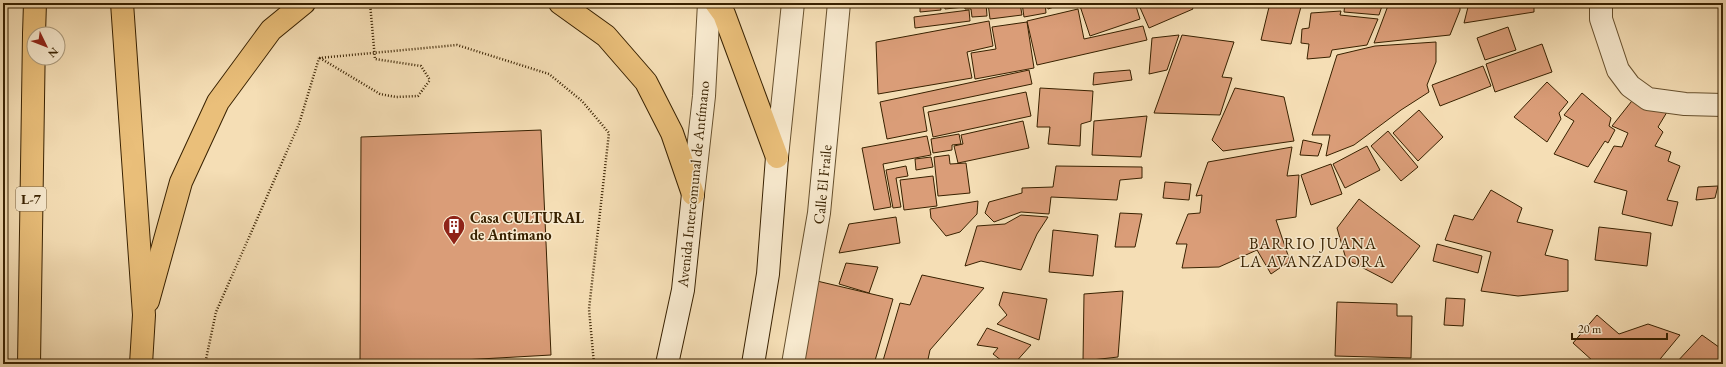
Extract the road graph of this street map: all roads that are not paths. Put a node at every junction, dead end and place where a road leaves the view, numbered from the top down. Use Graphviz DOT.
graph roads {
  1 [pos="35,3"];
  2 [pos="122,3"];
  3 [pos="304,3"];
  4 [pos="560,3"];
  5 [pos="709,3"];
  6 [pos="716,3"];
  7 [pos="793,3"];
  8 [pos="839,3"];
  9 [pos="1601,3"];
  10 [pos="34,26"];
  11 [pos="34,66"];
  12 [pos="1723,104"];
  13 [pos="777,157"];
  14 [pos="693,194"];
  15 [pos="144,315"];
  16 [pos="29,364"];
  17 [pos="141,364"];
  18 [pos="667,364"];
  19 [pos="753,364"];
  20 [pos="793,364"];
  1 -- 10 [label="highway, L-7"];
  2 -- 15 [label="highway"];
  3 -- 15 [label="highway"];
  4 -- 14 [label="highway"];
  5 -- 14 [label="street, Avenida Intercomunal de Antímano"];
  6 -- 13 [label="highway"];
  7 -- 13 [label="street"];
  8 -- 20 [label="street, Calle El Fraile"];
  9 -- 12 [label="street"];
  11 -- 16 [label="highway, L-7"];
  13 -- 19 [label="street"];
  14 -- 18 [label="street, Avenida Intercomunal de Antímano"];
  15 -- 17 [label="highway"];
}
